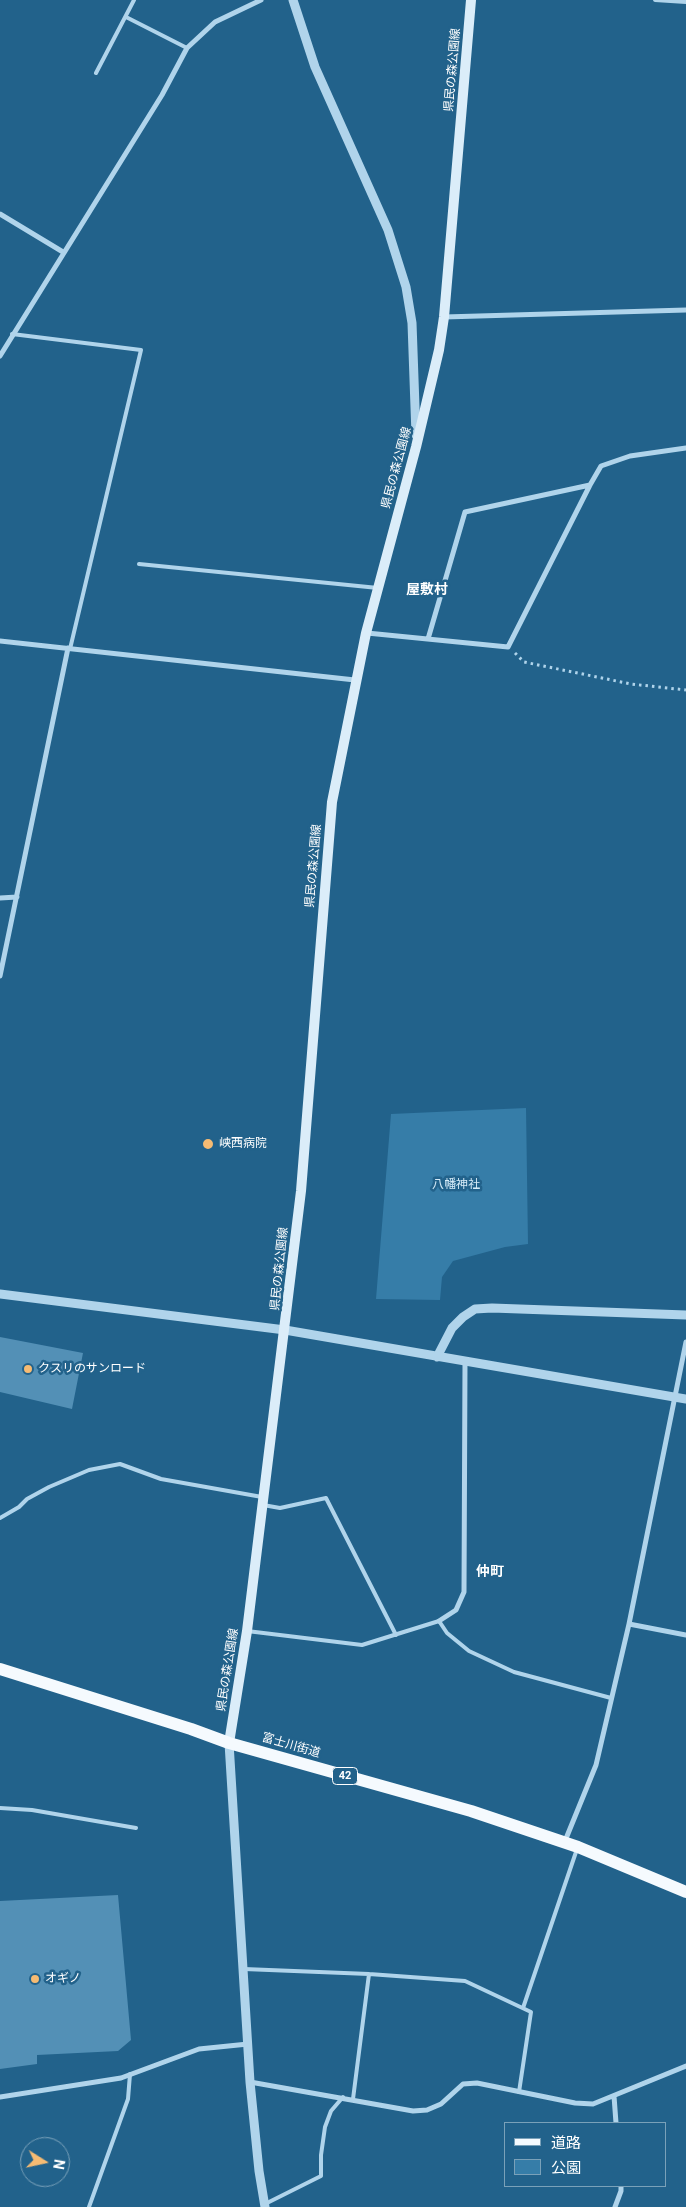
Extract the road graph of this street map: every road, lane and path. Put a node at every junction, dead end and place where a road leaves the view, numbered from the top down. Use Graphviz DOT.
graph roads {
  1 [pos="134,0"];
  2 [pos="261,0"];
  3 [pos="293,0"];
  4 [pos="471,0"];
  5 [pos="655,0"];
  6 [pos="686,2"];
  7 [pos="126,17"];
  8 [pos="187,48"];
  9 [pos="96,73"];
  10 [pos="0,214"];
  11 [pos="63,252"];
  12 [pos="686,310"];
  13 [pos="444,317"];
  14 [pos="12,334"];
  15 [pos="0,356"];
  16 [pos="416,447"];
  17 [pos="686,448"];
  18 [pos="590,485"];
  19 [pos="138,564"];
  20 [pos="378,588"];
  21 [pos="366,633"];
  22 [pos="428,639"];
  23 [pos="0,641"];
  24 [pos="508,647"];
  25 [pos="69,649"];
  26 [pos="355,680"];
  27 [pos="686,690"];
  28 [pos="17,896"];
  29 [pos="0,898"];
  30 [pos="0,976"];
  31 [pos="0,1294"];
  32 [pos="686,1315"];
  33 [pos="285,1330"];
  34 [pos="686,1342"];
  35 [pos="437,1357"];
  36 [pos="465,1363"];
  37 [pos="674,1398"];
  38 [pos="686,1399"];
  39 [pos="264,1501"];
  40 [pos="0,1518"];
  41 [pos="439,1621"];
  42 [pos="629,1624"];
  43 [pos="248,1631"];
  44 [pos="396,1634"];
  45 [pos="686,1635"];
  46 [pos="0,1669"];
  47 [pos="611,1698"];
  48 [pos="229,1743"];
  49 [pos="0,1808"];
  50 [pos="136,1828"];
  51 [pos="564,1842"];
  52 [pos="578,1847"];
  53 [pos="686,1892"];
  54 [pos="244,1969"];
  55 [pos="369,1974"];
  56 [pos="523,2008"];
  57 [pos="248,2044"];
  58 [pos="686,2066"];
  59 [pos="130,2074"];
  60 [pos="250,2082"];
  61 [pos="519,2092"];
  62 [pos="614,2096"];
  63 [pos="0,2097"];
  64 [pos="343,2097"];
  65 [pos="353,2099"];
  66 [pos="616,2122"];
  67 [pos="621,2187"];
  68 [pos="265,2206"];
  69 [pos="89,2207"];
  70 [pos="615,2207"];
  1 -- 7 [label="lane"];
  2 -- 8 [label="street"];
  3 -- 16 [label="street"];
  4 -- 13 [label="main road, 県民の森公園線"];
  5 -- 6 [label="lane"];
  7 -- 8 [label="lane"];
  7 -- 9 [label="lane"];
  8 -- 11 [label="street"];
  10 -- 11 [label="street"];
  11 -- 14 [label="street"];
  12 -- 13 [label="street"];
  13 -- 16 [label="main road, 県民の森公園線"];
  14 -- 15 [label="street"];
  14 -- 25 [label="lane"];
  16 -- 20 [label="main road, 県民の森公園線"];
  17 -- 18 [label="street"];
  18 -- 22 [label="street"];
  18 -- 24 [label="street"];
  19 -- 20 [label="lane"];
  20 -- 21 [label="main road, 県民の森公園線"];
  21 -- 22 [label="street"];
  21 -- 26 [label="main road, 県民の森公園線"];
  22 -- 24 [label="street"];
  23 -- 25 [label="street"];
  24 -- 27 [label="path"];
  25 -- 26 [label="street"];
  25 -- 28 [label="street"];
  26 -- 33 [label="main road, 県民の森公園線"];
  28 -- 29 [label="street"];
  28 -- 30 [label="street"];
  31 -- 33 [label="street"];
  32 -- 35 [label="street"];
  33 -- 35 [label="street"];
  33 -- 39 [label="main road, 県民の森公園線"];
  34 -- 37 [label="street"];
  35 -- 36 [label="street"];
  36 -- 37 [label="street"];
  36 -- 41 [label="street"];
  37 -- 38 [label="street"];
  37 -- 42 [label="street"];
  39 -- 40 [label="lane"];
  39 -- 43 [label="main road, 県民の森公園線"];
  39 -- 44 [label="lane"];
  41 -- 44 [label="lane"];
  41 -- 47 [label="lane"];
  42 -- 45 [label="street"];
  42 -- 47 [label="street"];
  43 -- 44 [label="lane"];
  43 -- 48 [label="main road, 県民の森公園線"];
  46 -- 48 [label="main road, 富士川街道 / 42"];
  47 -- 51 [label="street"];
  48 -- 51 [label="main road, 富士川街道 / 42"];
  48 -- 54 [label="street"];
  49 -- 50 [label="lane"];
  51 -- 52 [label="main road, 富士川街道 / 42"];
  52 -- 53 [label="main road, 富士川街道 / 42"];
  52 -- 56 [label="lane"];
  54 -- 55 [label="lane"];
  54 -- 57 [label="street"];
  55 -- 56 [label="lane"];
  55 -- 65 [label="lane"];
  56 -- 61 [label="lane"];
  57 -- 59 [label="street"];
  57 -- 60 [label="street"];
  58 -- 62 [label="street"];
  59 -- 63 [label="street"];
  59 -- 69 [label="lane"];
  60 -- 64 [label="street"];
  60 -- 68 [label="street"];
  61 -- 62 [label="street"];
  61 -- 65 [label="street"];
  62 -- 66 [label="street"];
  64 -- 65 [label="street"];
  64 -- 68 [label="lane"];
  67 -- 70 [label="street"];
}
